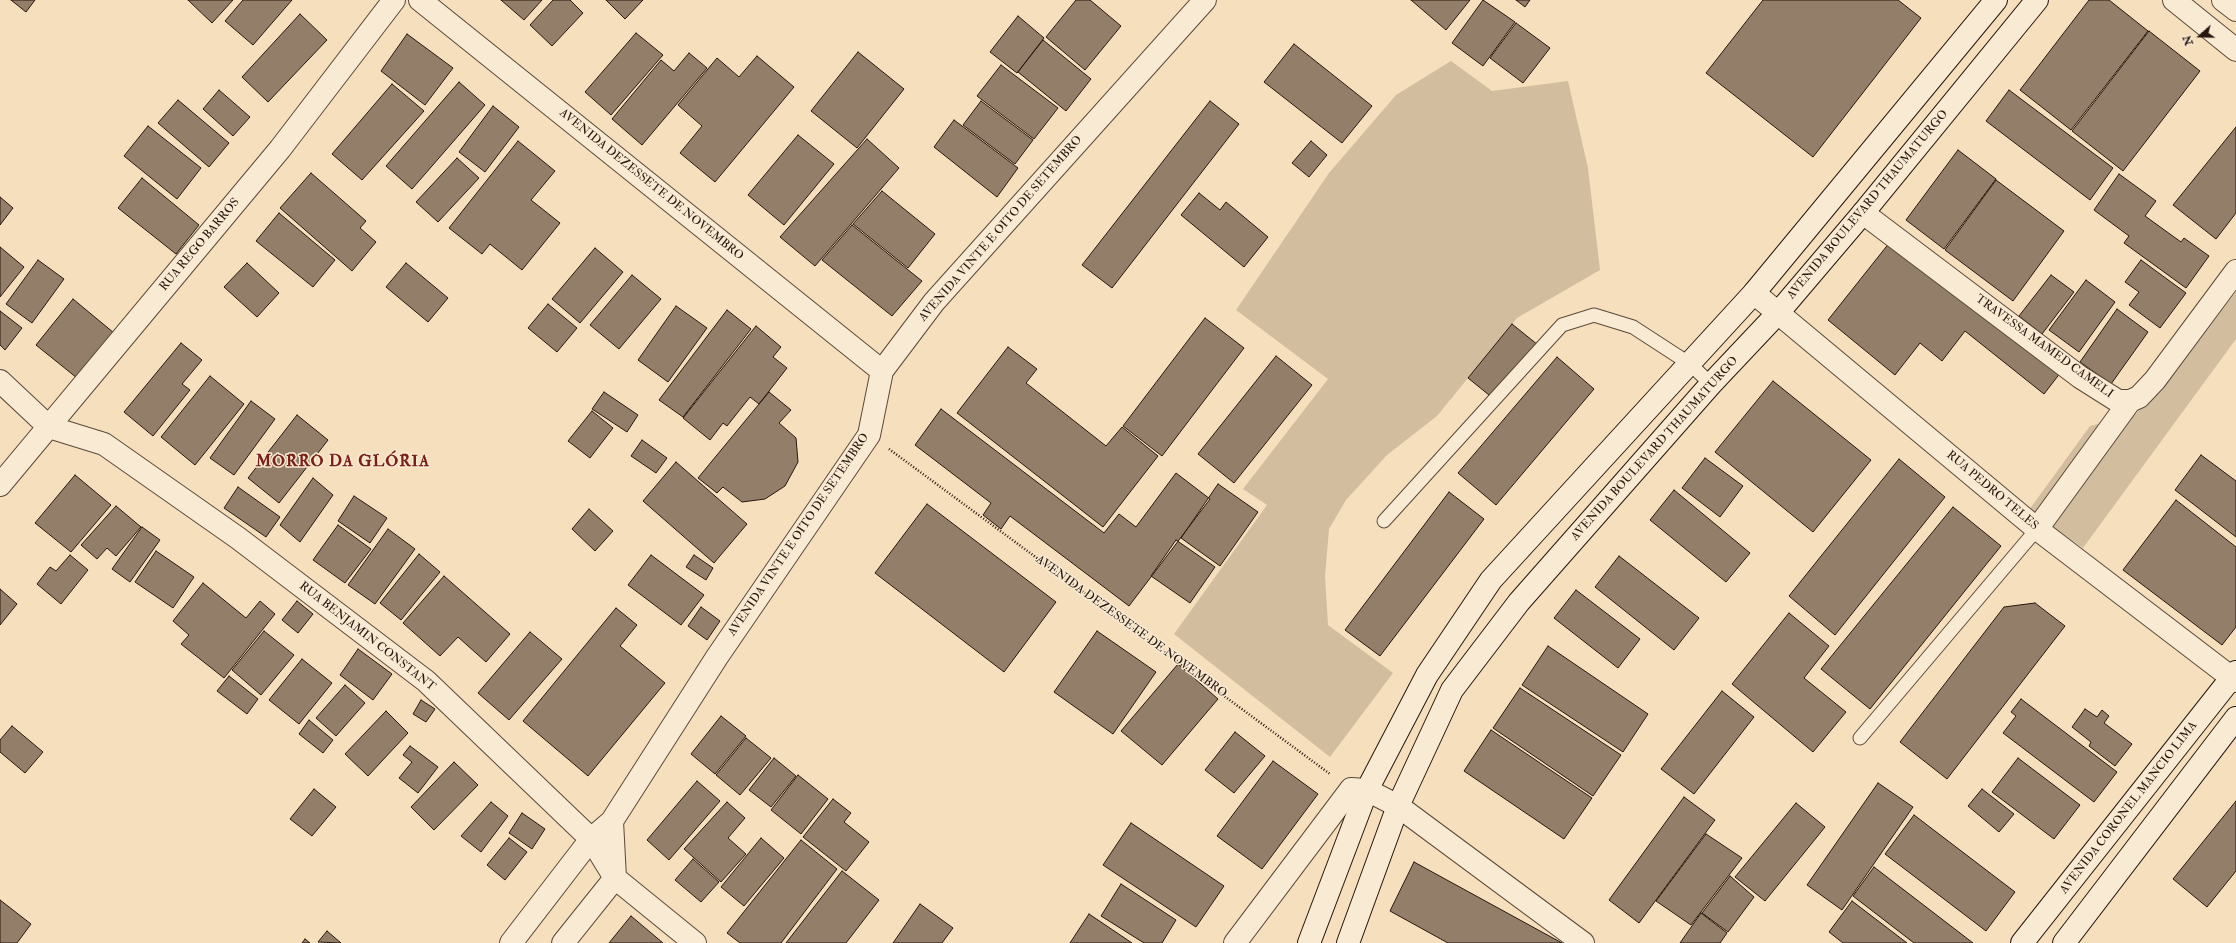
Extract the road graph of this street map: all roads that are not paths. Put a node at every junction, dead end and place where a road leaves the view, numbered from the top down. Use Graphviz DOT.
graph roads {
  1 [pos="394,0"];
  2 [pos="420,0"];
  3 [pos="1205,0"];
  4 [pos="1996,0"];
  5 [pos="2037,0"];
  6 [pos="2174,0"];
  7 [pos="2223,0"];
  8 [pos="2236,10"];
  9 [pos="2236,50"];
  10 [pos="1863,213"];
  11 [pos="2236,271"];
  12 [pos="1754,293"];
  13 [pos="1778,313"];
  14 [pos="1690,364"];
  15 [pos="882,371"];
  16 [pos="0,381"];
  17 [pos="1711,384"];
  18 [pos="2130,401"];
  19 [pos="49,427"];
  20 [pos="0,485"];
  21 [pos="1384,522"];
  22 [pos="2037,529"];
  23 [pos="2235,677"];
  24 [pos="2236,718"];
  25 [pos="1860,738"];
  26 [pos="1359,790"];
  27 [pos="1398,806"];
  28 [pos="612,821"];
  29 [pos="591,839"];
  30 [pos="615,878"];
  31 [pos="511,943"];
  32 [pos="562,943"];
  33 [pos="695,943"];
  34 [pos="1235,943"];
  35 [pos="1309,943"];
  36 [pos="1348,943"];
  37 [pos="1583,943"];
  38 [pos="2022,943"];
  39 [pos="2064,943"];
  1 -- 19 [label="street, RUA REGO BARROS"];
  2 -- 15 [label="street, AVENIDA DEZESSETE DE NOVEMBRO"];
  3 -- 15 [label="street, AVENIDA VINTE E OITO DE SETEMBRO"];
  4 -- 12 [label="street"];
  5 -- 10 [label="street, AVENIDA BOULEVARD THAUMATURGO"];
  6 -- 9 [label="street"];
  7 -- 8 [label="street"];
  10 -- 13 [label="street, AVENIDA BOULEVARD THAUMATURGO"];
  10 -- 18 [label="street, TRAVESSA MAMED CAMELI"];
  11 -- 18 [label="street"];
  12 -- 13 [label="street, RUA PEDRO TELES"];
  12 -- 14 [label="street"];
  13 -- 17 [label="street, AVENIDA BOULEVARD THAUMATURGO"];
  13 -- 22 [label="street, RUA PEDRO TELES"];
  14 -- 17 [label="lane"];
  14 -- 21 [label="lane"];
  14 -- 26 [label="street"];
  15 -- 28 [label="street, AVENIDA VINTE E OITO DE SETEMBRO"];
  16 -- 19 [label="street, RUA BENJAMIN CONSTANT"];
  17 -- 27 [label="street, AVENIDA BOULEVARD THAUMATURGO"];
  18 -- 22 [label="street"];
  19 -- 20 [label="street, RUA REGO BARROS"];
  19 -- 29 [label="street, RUA BENJAMIN CONSTANT"];
  22 -- 23 [label="street, RUA PEDRO TELES"];
  22 -- 25 [label="lane"];
  23 -- 38 [label="street, AVENIDA CORONEL MANCIO LIMA"];
  24 -- 39 [label="street"];
  26 -- 27 [label="street"];
  26 -- 34 [label="street"];
  26 -- 35 [label="street"];
  27 -- 36 [label="street, AVENIDA BOULEVARD THAUMATURGO"];
  27 -- 37 [label="street"];
  28 -- 29 [label="street, AVENIDA VINTE E OITO DE SETEMBRO"];
  28 -- 30 [label="street"];
  29 -- 30 [label="street, RUA BENJAMIN CONSTANT"];
  29 -- 31 [label="street, AVENIDA VINTE E OITO DE SETEMBRO"];
  30 -- 32 [label="street"];
  30 -- 33 [label="street, RUA BENJAMIN CONSTANT"];
}
